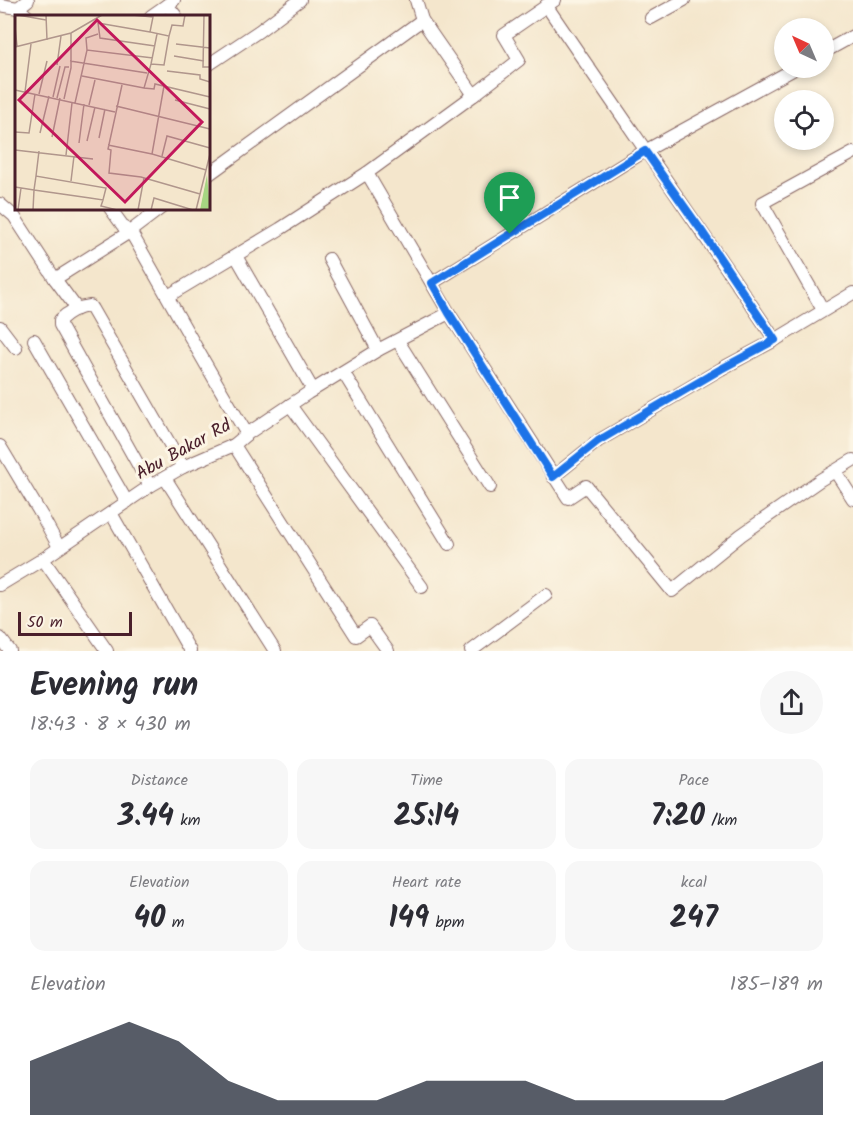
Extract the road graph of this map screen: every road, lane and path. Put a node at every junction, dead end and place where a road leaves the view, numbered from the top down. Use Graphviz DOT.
graph roads {
  1 [pos="28,0"];
  2 [pos="300,0"];
  3 [pos="416,0"];
  4 [pos="684,0"];
  5 [pos="171,2"];
  6 [pos="550,3"];
  7 [pos="0,5"];
  8 [pos="22,12"];
  9 [pos="152,15"];
  10 [pos="651,18"];
  11 [pos="422,20"];
  12 [pos="853,36"];
  13 [pos="834,46"];
  14 [pos="210,62"];
  15 [pos="778,78"];
  16 [pos="474,95"];
  17 [pos="645,151"];
  18 [pos="853,153"];
  19 [pos="367,173"];
  20 [pos="210,174"];
  21 [pos="0,204"];
  22 [pos="111,210"];
  23 [pos="159,210"];
  24 [pos="128,233"];
  25 [pos="236,256"];
  26 [pos="329,259"];
  27 [pos="55,279"];
  28 [pos="432,283"];
  29 [pos="853,293"];
  30 [pos="168,296"];
  31 [pos="77,309"];
  32 [pos="824,310"];
  33 [pos="449,313"];
  34 [pos="0,327"];
  35 [pos="34,339"];
  36 [pos="775,340"];
  37 [pos="398,341"];
  38 [pos="16,348"];
  39 [pos="378,350"];
  40 [pos="344,372"];
  41 [pos="313,390"];
  42 [pos="290,405"];
  43 [pos="247,434"];
  44 [pos="234,445"];
  45 [pos="0,446"];
  46 [pos="853,460"];
  47 [pos="183,467"];
  48 [pos="835,471"];
  49 [pos="553,477"];
  50 [pos="165,478"];
  51 [pos="150,486"];
  52 [pos="490,487"];
  53 [pos="853,498"];
  54 [pos="127,502"];
  55 [pos="111,513"];
  56 [pos="449,544"];
  57 [pos="59,547"];
  58 [pos="42,559"];
  59 [pos="0,585"];
  60 [pos="422,587"];
  61 [pos="546,595"];
  62 [pos="0,638"];
  63 [pos="10,651"];
  64 [pos="107,651"];
  65 [pos="190,651"];
  66 [pos="275,651"];
  67 [pos="388,651"];
  68 [pos="471,651"];
  1 -- 8 [label="street"];
  2 -- 14 [label="street"];
  3 -- 11 [label="street"];
  4 -- 10 [label="street"];
  5 -- 9 [label="street"];
  6 -- 16 [label="street"];
  6 -- 17 [label="street"];
  7 -- 8 [label="street"];
  11 -- 16 [label="street"];
  11 -- 20 [label="street"];
  12 -- 13 [label="street"];
  15 -- 17 [label="street"];
  16 -- 19 [label="street"];
  17 -- 28 [label="street"];
  17 -- 36 [label="street"];
  18 -- 32 [label="street"];
  19 -- 25 [label="street"];
  19 -- 28 [label="street"];
  21 -- 27 [label="street"];
  22 -- 24 [label="street"];
  23 -- 24 [label="street"];
  24 -- 27 [label="street"];
  24 -- 30 [label="street"];
  25 -- 30 [label="street"];
  25 -- 41 [label="street"];
  26 -- 39 [label="street"];
  27 -- 31 [label="street"];
  28 -- 33 [label="street"];
  29 -- 32 [label="street"];
  30 -- 43 [label="street"];
  31 -- 47 [label="street"];
  31 -- 51 [label="street"];
  32 -- 36 [label="street"];
  33 -- 37 [label="street, Abu Bakar Rd"];
  33 -- 49 [label="street"];
  34 -- 38 [label="street"];
  35 -- 54 [label="street"];
  36 -- 49 [label="street"];
  37 -- 39 [label="street, Abu Bakar Rd"];
  37 -- 52 [label="street"];
  39 -- 40 [label="street, Abu Bakar Rd"];
  40 -- 41 [label="street, Abu Bakar Rd"];
  40 -- 56 [label="street"];
  41 -- 42 [label="street, Abu Bakar Rd"];
  42 -- 43 [label="street, Abu Bakar Rd"];
  42 -- 60 [label="street"];
  43 -- 44 [label="street, Abu Bakar Rd"];
  44 -- 47 [label="street, Abu Bakar Rd"];
  44 -- 67 [label="street"];
  45 -- 57 [label="street"];
  46 -- 48 [label="street"];
  47 -- 50 [label="street, Abu Bakar Rd"];
  48 -- 49 [label="street"];
  48 -- 53 [label="street"];
  50 -- 51 [label="street, Abu Bakar Rd"];
  50 -- 66 [label="street"];
  51 -- 54 [label="street, Abu Bakar Rd"];
  54 -- 55 [label="street, Abu Bakar Rd"];
  55 -- 57 [label="street, Abu Bakar Rd"];
  55 -- 65 [label="street"];
  57 -- 58 [label="street, Abu Bakar Rd"];
  58 -- 59 [label="street, Abu Bakar Rd"];
  58 -- 64 [label="street"];
  61 -- 68 [label="street"];
  62 -- 63 [label="street"];
}
